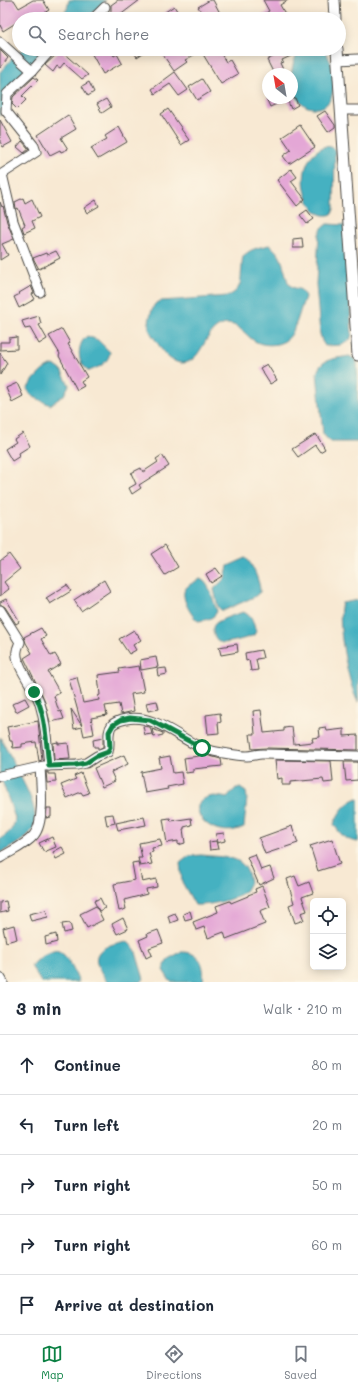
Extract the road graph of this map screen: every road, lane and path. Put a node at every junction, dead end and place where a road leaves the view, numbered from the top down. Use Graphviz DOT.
graph roads {
  1 [pos="334,0"];
  2 [pos="105,7"];
  3 [pos="100,12"];
  4 [pos="335,12"];
  5 [pos="0,42"];
  6 [pos="12,53"];
  7 [pos="16,56"];
  8 [pos="45,56"];
  9 [pos="338,56"];
  10 [pos="346,56"];
  11 [pos="358,59"];
  12 [pos="32,70"];
  13 [pos="342,110"];
  14 [pos="358,110"];
  15 [pos="40,292"];
  16 [pos="358,355"];
  17 [pos="0,610"];
  18 [pos="358,756"];
  19 [pos="44,766"];
  20 [pos="0,776"];
  21 [pos="0,858"];
  22 [pos="0,976"];
  23 [pos="3,982"];
  1 -- 4 [label="main road"];
  2 -- 3 [label="street"];
  5 -- 6 [label="street"];
  7 -- 12 [label="street"];
  8 -- 12 [label="street"];
  9 -- 13 [label="main road"];
  10 -- 11 [label="street"];
  12 -- 15 [label="street"];
  13 -- 14 [label="street"];
  13 -- 16 [label="main road"];
  17 -- 19 [label="street"];
  18 -- 19 [label="street"];
  19 -- 20 [label="street"];
  19 -- 21 [label="street"];
  22 -- 23 [label="street"];
}
